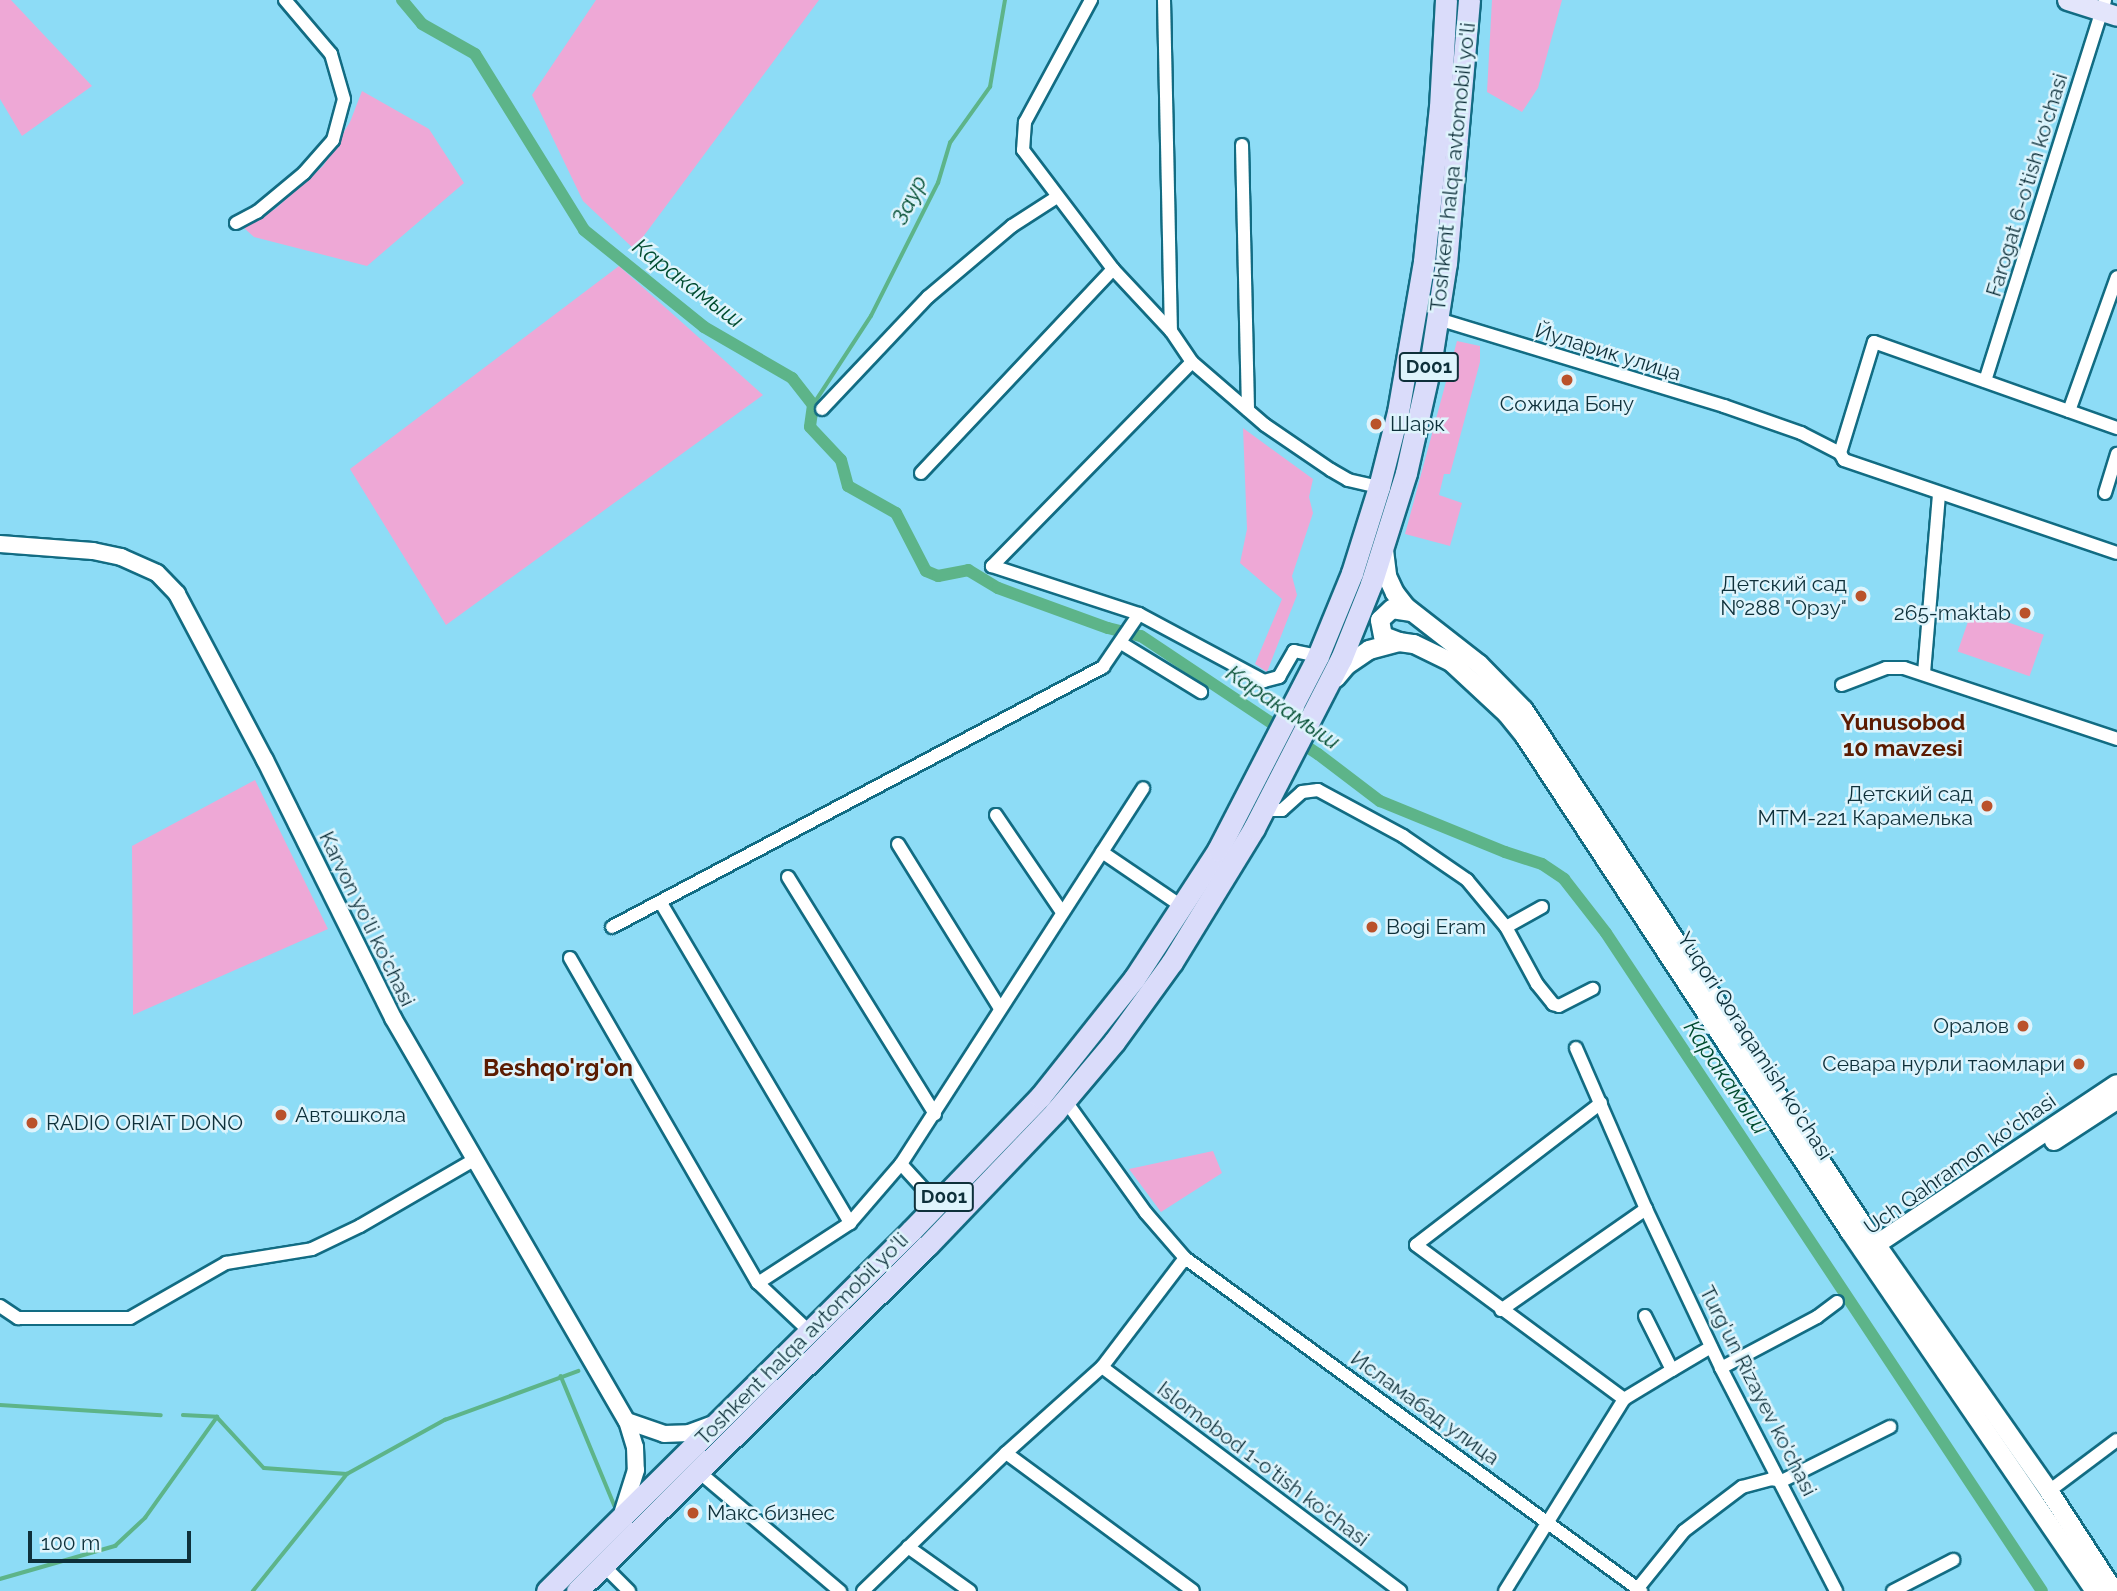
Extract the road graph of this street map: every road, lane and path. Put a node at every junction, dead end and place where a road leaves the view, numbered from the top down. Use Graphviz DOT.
graph roads {
  1 [pos="285,0"];
  2 [pos="1091,0"];
  3 [pos="1164,0"];
  4 [pos="1446,0"];
  5 [pos="1469,0"];
  6 [pos="2067,0"];
  7 [pos="2108,9"];
  8 [pos="1242,145"];
  9 [pos="1056,197"];
  10 [pos="236,223"];
  11 [pos="1113,269"];
  12 [pos="2117,277"];
  13 [pos="1438,319"];
  14 [pos="1171,331"];
  15 [pos="1192,362"];
  16 [pos="1985,381"];
  17 [pos="822,409"];
  18 [pos="1248,410"];
  19 [pos="2069,411"];
  20 [pos="1398,412"];
  21 [pos="1419,416"];
  22 [pos="2117,428"];
  23 [pos="1840,453"];
  24 [pos="2117,454"];
  25 [pos="921,472"];
  26 [pos="1379,487"];
  27 [pos="2105,493"];
  28 [pos="1939,494"];
  29 [pos="0,544"];
  30 [pos="1384,546"];
  31 [pos="2117,552"];
  32 [pos="1412,612"];
  33 [pos="1139,614"];
  34 [pos="1399,642"];
  35 [pos="1121,643"];
  36 [pos="1318,656"];
  37 [pos="1924,673"];
  38 [pos="1842,685"];
  39 [pos="1201,692"];
  40 [pos="1324,695"];
  41 [pos="2117,739"];
  42 [pos="1283,752"];
  43 [pos="1143,788"];
  44 [pos="1264,810"];
  45 [pos="996,814"];
  46 [pos="898,844"];
  47 [pos="1102,852"];
  48 [pos="788,877"];
  49 [pos="661,903"];
  50 [pos="1183,907"];
  51 [pos="1542,908"];
  52 [pos="1062,912"];
  53 [pos="612,927"];
  54 [pos="1506,927"];
  55 [pos="570,958"];
  56 [pos="1593,989"];
  57 [pos="999,1007"];
  58 [pos="1576,1048"];
  59 [pos="2117,1084"];
  60 [pos="1065,1100"];
  61 [pos="2117,1100"];
  62 [pos="1601,1103"];
  63 [pos="935,1114"];
  64 [pos="474,1160"];
  65 [pos="901,1164"];
  66 [pos="933,1199"];
  67 [pos="1646,1209"];
  68 [pos="850,1223"];
  69 [pos="912,1230"];
  70 [pos="928,1245"];
  71 [pos="1876,1252"];
  72 [pos="1185,1258"];
  73 [pos="758,1283"];
  74 [pos="1837,1302"];
  75 [pos="0,1306"];
  76 [pos="1501,1310"];
  77 [pos="1645,1316"];
  78 [pos="809,1331"];
  79 [pos="1712,1347"];
  80 [pos="1102,1367"];
  81 [pos="1721,1368"];
  82 [pos="1672,1370"];
  83 [pos="750,1390"];
  84 [pos="1624,1399"];
  85 [pos="765,1405"];
  86 [pos="627,1421"];
  87 [pos="717,1423"];
  88 [pos="1890,1426"];
  89 [pos="2117,1440"];
  90 [pos="1006,1453"];
  91 [pos="698,1472"];
  92 [pos="1782,1481"];
  93 [pos="2049,1491"];
  94 [pos="620,1518"];
  95 [pos="1549,1521"];
  96 [pos="908,1546"];
  97 [pos="1954,1560"];
  98 [pos="603,1565"];
  99 [pos="1640,1589"];
  100 [pos="547,1591"];
  101 [pos="578,1591"];
  102 [pos="629,1591"];
  103 [pos="840,1591"];
  104 [pos="863,1591"];
  105 [pos="970,1591"];
  106 [pos="1193,1591"];
  107 [pos="1400,1591"];
  108 [pos="1505,1591"];
  109 [pos="1836,1591"];
  110 [pos="1893,1591"];
  111 [pos="2095,1591"];
  112 [pos="2114,1591"];
  1 -- 10 [label="street"];
  2 -- 9 [label="street"];
  3 -- 14 [label="street"];
  4 -- 20 [label="highway, Toshkent halqa avtomobil yo'li / D001"];
  5 -- 13 [label="highway, Toshkent halqa avtomobil yo'li / D001"];
  6 -- 7 [label="main road"];
  7 -- 16 [label="street, Farogat 6-o'tish ko'chasi"];
  8 -- 18 [label="street"];
  9 -- 11 [label="street"];
  9 -- 17 [label="street"];
  11 -- 14 [label="street"];
  11 -- 25 [label="street"];
  12 -- 19 [label="street"];
  13 -- 21 [label="highway, Toshkent halqa avtomobil yo'li / D001"];
  13 -- 23 [label="street, Йуларик улица"];
  14 -- 15 [label="street"];
  15 -- 18 [label="street"];
  15 -- 33 [label="street"];
  16 -- 19 [label="street"];
  16 -- 23 [label="street"];
  18 -- 26 [label="street"];
  19 -- 22 [label="street"];
  20 -- 21 [label="highway"];
  20 -- 26 [label="highway, Toshkent halqa avtomobil yo'li / D001"];
  21 -- 30 [label="highway, Toshkent halqa avtomobil yo'li / D001"];
  23 -- 28 [label="street, Йуларик улица"];
  24 -- 27 [label="street"];
  26 -- 36 [label="highway, Toshkent halqa avtomobil yo'li / D001"];
  28 -- 31 [label="street, Йуларик улица"];
  28 -- 37 [label="street"];
  29 -- 64 [label="street, Karvon yo‘li ko'chasi"];
  30 -- 32 [label="main road, Yuqori Qoraqamish ko'chasi"];
  30 -- 40 [label="highway, Toshkent halqa avtomobil yo'li / D001"];
  32 -- 34 [label="main road"];
  32 -- 71 [label="main road, Yuqori Qoraqamish ko'chasi"];
  33 -- 35 [label="street"];
  33 -- 36 [label="street"];
  34 -- 40 [label="main road"];
  34 -- 71 [label="main road, Yuqori Qoraqamish ko'chasi"];
  35 -- 39 [label="street"];
  35 -- 49 [label="street"];
  36 -- 42 [label="highway, Toshkent halqa avtomobil yo'li / D001"];
  37 -- 38 [label="street"];
  37 -- 41 [label="street"];
  40 -- 42 [label="highway, Toshkent halqa avtomobil yo'li / D001"];
  42 -- 44 [label="highway, Toshkent halqa avtomobil yo'li / D001"];
  42 -- 50 [label="highway, Toshkent halqa avtomobil yo'li / D001"];
  43 -- 47 [label="street"];
  44 -- 54 [label="street"];
  44 -- 60 [label="highway, Toshkent halqa avtomobil yo'li / D001"];
  45 -- 52 [label="street"];
  46 -- 57 [label="street"];
  47 -- 50 [label="street"];
  47 -- 52 [label="street"];
  48 -- 63 [label="street"];
  49 -- 53 [label="street"];
  49 -- 68 [label="street"];
  50 -- 69 [label="highway, Toshkent halqa avtomobil yo'li / D001"];
  51 -- 54 [label="street"];
  52 -- 57 [label="street"];
  54 -- 56 [label="street"];
  55 -- 73 [label="street"];
  57 -- 63 [label="street"];
  58 -- 62 [label="street, Turg'un Rizayev ko'chasi"];
  59 -- 71 [label="main road, Uch Qahramon ko'chasi"];
  60 -- 70 [label="highway, Toshkent halqa avtomobil yo'li / D001"];
  60 -- 72 [label="street, Исламабад улица"];
  61 -- 71 [label="main road, Uch Qahramon ko'chasi"];
  62 -- 67 [label="street, Turg'un Rizayev ko'chasi"];
  62 -- 76 [label="street"];
  63 -- 65 [label="street"];
  64 -- 75 [label="street"];
  64 -- 86 [label="street, Karvon yo‘li ko'chasi"];
  65 -- 66 [label="street"];
  65 -- 68 [label="street"];
  67 -- 76 [label="street"];
  67 -- 79 [label="street, Turg'un Rizayev ko'chasi"];
  68 -- 73 [label="street"];
  69 -- 70 [label="highway"];
  69 -- 78 [label="highway, Toshkent halqa avtomobil yo'li / D001"];
  70 -- 85 [label="highway, Toshkent halqa avtomobil yo'li / D001"];
  71 -- 93 [label="main road, Yuqori Qoraqamish ko'chasi"];
  71 -- 111 [label="main road, Yuqori Qoraqamish ko'chasi"];
  72 -- 80 [label="street"];
  72 -- 95 [label="street, Исламабад улица"];
  73 -- 78 [label="street"];
  74 -- 81 [label="street"];
  76 -- 84 [label="street"];
  77 -- 82 [label="street"];
  78 -- 83 [label="highway, Toshkent halqa avtomobil yo'li / D001"];
  79 -- 81 [label="street, Turg'un Rizayev ko'chasi"];
  79 -- 82 [label="street"];
  80 -- 90 [label="street"];
  80 -- 107 [label="street, Islomobod 1-o'tish ko'chasi"];
  81 -- 92 [label="street, Turg'un Rizayev ko'chasi"];
  82 -- 84 [label="street"];
  83 -- 85 [label="highway"];
  83 -- 87 [label="highway, Toshkent halqa avtomobil yo'li / D001"];
  84 -- 95 [label="street"];
  85 -- 91 [label="highway, Toshkent halqa avtomobil yo'li / D001"];
  86 -- 87 [label="street"];
  86 -- 94 [label="street, Karvon yo‘li ko'chasi"];
  87 -- 94 [label="highway, Toshkent halqa avtomobil yo'li / D001"];
  88 -- 92 [label="street"];
  89 -- 93 [label="street"];
  90 -- 96 [label="street"];
  90 -- 106 [label="street"];
  91 -- 98 [label="highway, Toshkent halqa avtomobil yo'li / D001"];
  91 -- 103 [label="street"];
  92 -- 99 [label="street"];
  92 -- 109 [label="street, Turg'un Rizayev ko'chasi"];
  93 -- 112 [label="main road, Yuqori Qoraqamish ko'chasi"];
  94 -- 100 [label="highway, Toshkent halqa avtomobil yo'li / D001"];
  95 -- 99 [label="street, Исламабад улица"];
  95 -- 108 [label="street"];
  96 -- 104 [label="street"];
  96 -- 105 [label="street"];
  97 -- 110 [label="street"];
  98 -- 101 [label="highway, Toshkent halqa avtomobil yo'li / D001"];
  98 -- 102 [label="street"];
}
